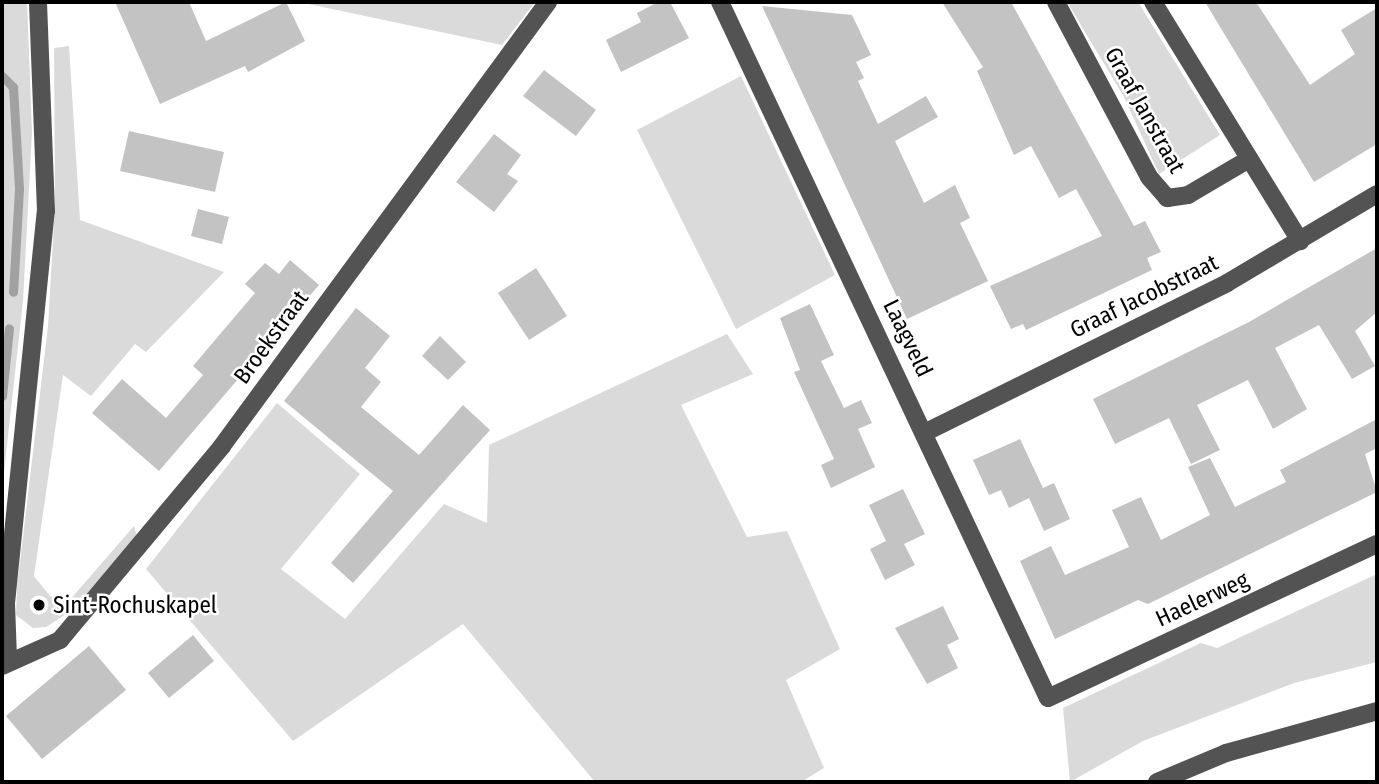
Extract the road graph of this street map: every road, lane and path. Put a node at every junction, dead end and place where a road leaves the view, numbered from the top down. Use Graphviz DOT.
graph roads {
  1 [pos="38,2"];
  2 [pos="548,2"];
  3 [pos="720,2"];
  4 [pos="1056,2"];
  5 [pos="1153,2"];
  6 [pos="1249,159"];
  7 [pos="1377,194"];
  8 [pos="1300,241"];
  9 [pos="926,432"];
  10 [pos="1377,544"];
  11 [pos="5,662"];
  12 [pos="1048,698"];
  13 [pos="1377,711"];
  14 [pos="1157,782"];
  1 -- 11 [label="street"];
  2 -- 11 [label="street, Broekstraat"];
  3 -- 9 [label="street, Laagveld"];
  4 -- 6 [label="street, Graaf Janstraat"];
  5 -- 6 [label="street"];
  6 -- 8 [label="street"];
  7 -- 8 [label="street, Graaf Jacobstraat"];
  8 -- 9 [label="street, Graaf Jacobstraat"];
  9 -- 12 [label="street, Laagveld"];
  10 -- 12 [label="street, Haelerweg"];
  13 -- 14 [label="street"];
}
